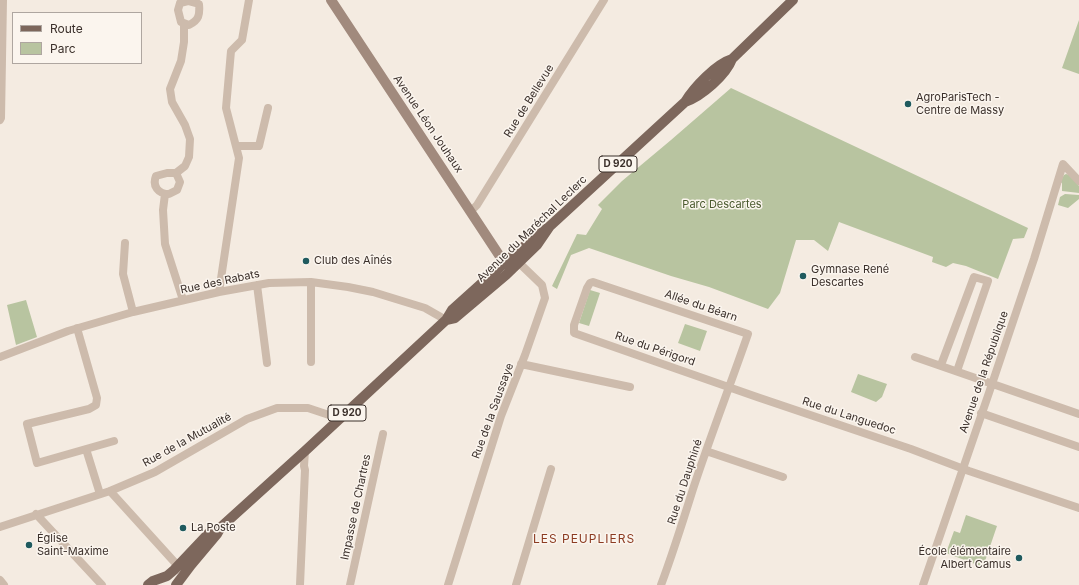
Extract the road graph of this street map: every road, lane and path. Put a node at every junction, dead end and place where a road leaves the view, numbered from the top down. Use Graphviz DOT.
graph roads {
  1 [pos="3,0"];
  2 [pos="249,0"];
  3 [pos="331,0"];
  4 [pos="604,0"];
  5 [pos="793,0"];
  6 [pos="179,2"];
  7 [pos="201,2"];
  8 [pos="184,24"];
  9 [pos="268,108"];
  10 [pos="0,120"];
  11 [pos="236,146"];
  12 [pos="176,173"];
  13 [pos="1079,181"];
  14 [pos="165,194"];
  15 [pos="471,211"];
  16 [pos="125,243"];
  17 [pos="512,261"];
  18 [pos="311,282"];
  19 [pos="257,285"];
  20 [pos="219,292"];
  21 [pos="183,300"];
  22 [pos="133,312"];
  23 [pos="446,320"];
  24 [pos="77,328"];
  25 [pos="574,333"];
  26 [pos="0,357"];
  27 [pos="916,357"];
  28 [pos="311,362"];
  29 [pos="267,363"];
  30 [pos="522,364"];
  31 [pos="941,365"];
  32 [pos="957,370"];
  33 [pos="992,384"];
  34 [pos="630,386"];
  35 [pos="729,386"];
  36 [pos="981,413"];
  37 [pos="1079,414"];
  38 [pos="341,418"];
  39 [pos="383,434"];
  40 [pos="114,441"];
  41 [pos="1079,447"];
  42 [pos="86,449"];
  43 [pos="706,451"];
  44 [pos="305,452"];
  45 [pos="962,468"];
  46 [pos="551,469"];
  47 [pos="784,477"];
  48 [pos="110,491"];
  49 [pos="100,494"];
  50 [pos="1079,508"];
  51 [pos="36,514"];
  52 [pos="0,527"];
  53 [pos="221,527"];
  54 [pos="178,566"];
  55 [pos="0,580"];
  56 [pos="158,580"];
  57 [pos="4,585"];
  58 [pos="102,585"];
  59 [pos="148,585"];
  60 [pos="172,585"];
  61 [pos="176,585"];
  62 [pos="300,585"];
  63 [pos="350,585"];
  64 [pos="448,585"];
  65 [pos="516,585"];
  66 [pos="661,585"];
  67 [pos="923,585"];
  1 -- 10 [label="street"];
  2 -- 11 [label="street"];
  3 -- 15 [label="street, Avenue Léon Jouhaux"];
  4 -- 15 [label="street, Rue de Bellevue"];
  5 -- 17 [label="main road, Avenue du Maréchal Leclerc / D 920"];
  6 -- 7 [label="street"];
  6 -- 8 [label="street"];
  7 -- 8 [label="street"];
  8 -- 12 [label="street"];
  9 -- 11 [label="street"];
  11 -- 20 [label="street"];
  12 -- 14 [label="street"];
  12 -- 14 [label="street"];
  13 -- 33 [label="street, Avenue de la République"];
  14 -- 21 [label="street"];
  15 -- 17 [label="street, Avenue Léon Jouhaux"];
  16 -- 22 [label="street"];
  17 -- 23 [label="main road, D 920"];
  17 -- 23 [label="main road, Avenue du Maréchal Leclerc / D 920"];
  17 -- 30 [label="street, Rue de la Saussaye"];
  18 -- 19 [label="street, Rue des Rabats"];
  18 -- 23 [label="street, Rue des Rabats"];
  18 -- 28 [label="street"];
  19 -- 20 [label="street, Rue des Rabats"];
  19 -- 29 [label="street"];
  20 -- 21 [label="street, Rue des Rabats"];
  21 -- 22 [label="street, Rue des Rabats"];
  22 -- 24 [label="street, Rue des Rabats"];
  23 -- 38 [label="main road, D 920"];
  24 -- 26 [label="street, Rue des Rabats"];
  24 -- 42 [label="street"];
  25 -- 35 [label="street, Rue du Périgord"];
  25 -- 35 [label="street, Allée du Béarn"];
  27 -- 31 [label="street"];
  30 -- 34 [label="street"];
  30 -- 64 [label="street, Rue de la Saussaye"];
  31 -- 32 [label="street"];
  31 -- 32 [label="street"];
  32 -- 33 [label="street"];
  33 -- 36 [label="street, Avenue de la République"];
  33 -- 37 [label="street"];
  35 -- 43 [label="street, Rue du Dauphiné"];
  35 -- 45 [label="street, Rue du Languedoc"];
  36 -- 41 [label="street"];
  36 -- 45 [label="street, Avenue de la République"];
  38 -- 44 [label="main road, D 920"];
  38 -- 48 [label="street, Rue de la Mutualité"];
  39 -- 63 [label="street, Impasse de Chartres"];
  40 -- 42 [label="street"];
  42 -- 49 [label="street"];
  43 -- 47 [label="street"];
  43 -- 66 [label="street, Rue du Dauphiné"];
  44 -- 53 [label="main road, D 920"];
  44 -- 62 [label="street"];
  45 -- 50 [label="street, Rue du Languedoc"];
  45 -- 67 [label="street, Avenue de la République"];
  46 -- 65 [label="street"];
  48 -- 49 [label="street, Rue de la Mutualité"];
  48 -- 54 [label="street"];
  49 -- 51 [label="street, Rue de la Mutualité"];
  51 -- 52 [label="street, Rue de la Mutualité"];
  51 -- 58 [label="street"];
  53 -- 54 [label="main road, D 920"];
  53 -- 61 [label="main road, D 920"];
  54 -- 56 [label="main road, D 920"];
  55 -- 57 [label="street"];
  56 -- 59 [label="main road"];
  56 -- 60 [label="main road"];
}
